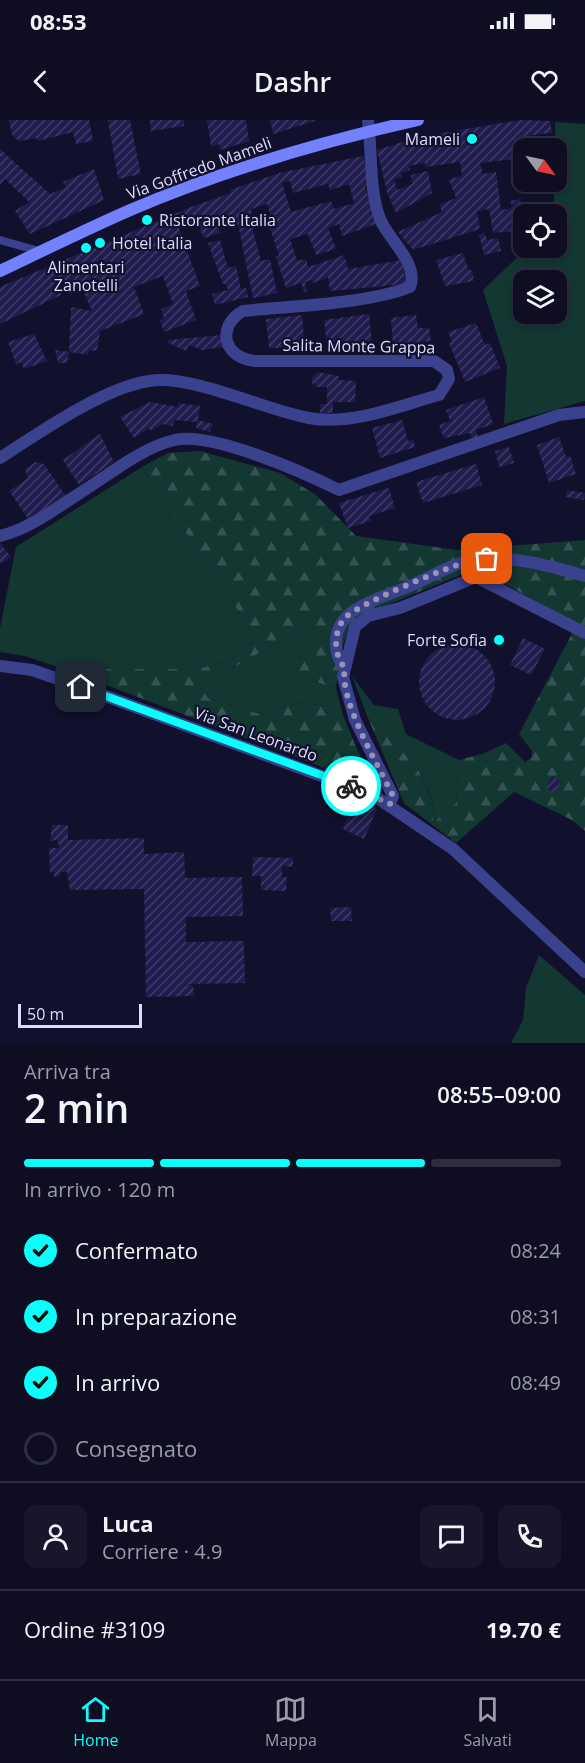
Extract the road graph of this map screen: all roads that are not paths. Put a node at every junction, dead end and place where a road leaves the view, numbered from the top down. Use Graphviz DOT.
graph roads {
  1 [pos="418,120"];
  2 [pos="369,125"];
  3 [pos="0,240"];
  4 [pos="41,252"];
  5 [pos="0,271"];
  6 [pos="585,412"];
  7 [pos="0,458"];
  8 [pos="0,536"];
  9 [pos="585,576"];
  10 [pos="585,633"];
  11 [pos="0,666"];
  12 [pos="345,668"];
  13 [pos="390,804"];
  14 [pos="585,972"];
  1 -- 2 [label="main road, Via Goffredo Mameli"];
  2 -- 4 [label="main road, Via Goffredo Mameli"];
  2 -- 7 [label="street, Salita Monte Grappa"];
  3 -- 4 [label="lane"];
  4 -- 5 [label="main road, Via Goffredo Mameli"];
  6 -- 8 [label="street"];
  9 -- 12 [label="street"];
  10 -- 12 [label="street"];
  11 -- 13 [label="street, Via San Leonardo"];
  12 -- 13 [label="street"];
  13 -- 14 [label="street, Via San Leonardo"];
}
